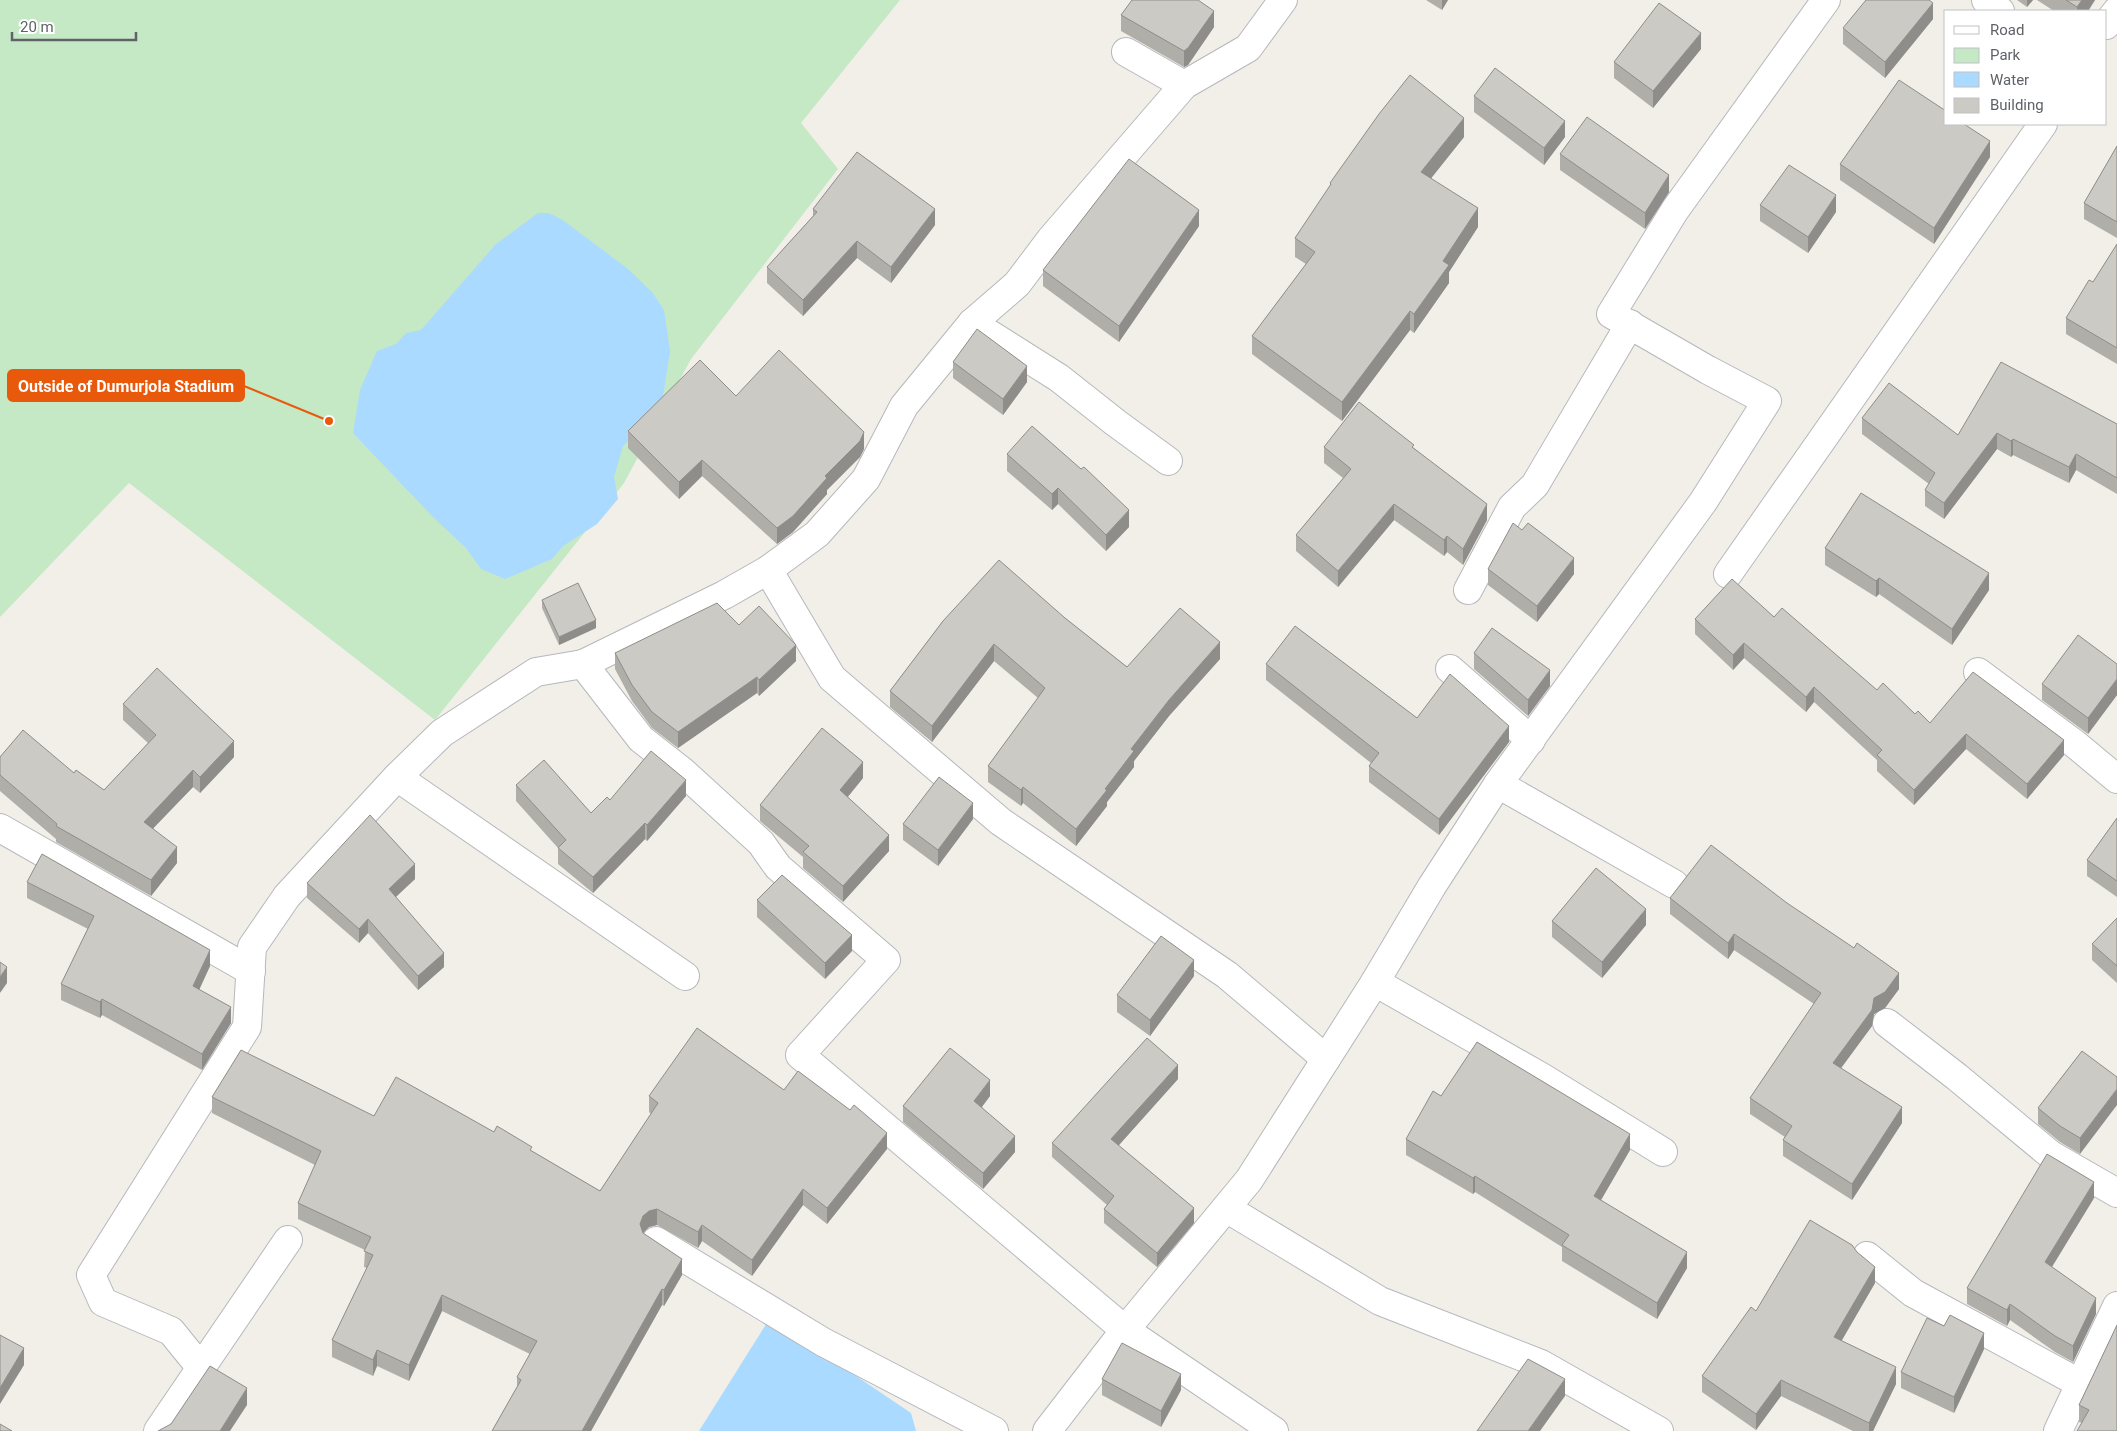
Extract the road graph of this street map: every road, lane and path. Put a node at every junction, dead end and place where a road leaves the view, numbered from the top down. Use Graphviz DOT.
graph roads {
  1 [pos="1283,0"];
  2 [pos="1826,0"];
  3 [pos="1986,0"];
  4 [pos="1999,10"];
  5 [pos="2117,11"];
  6 [pos="2107,24"];
  7 [pos="1126,52"];
  8 [pos="1184,85"];
  9 [pos="2042,125"];
  10 [pos="972,323"];
  11 [pos="1630,324"];
  12 [pos="1168,462"];
  13 [pos="768,570"];
  14 [pos="1728,574"];
  15 [pos="1468,590"];
  16 [pos="583,664"];
  17 [pos="1450,669"];
  18 [pos="1978,672"];
  19 [pos="1531,740"];
  20 [pos="397,777"];
  21 [pos="2117,779"];
  22 [pos="1498,784"];
  23 [pos="0,828"];
  24 [pos="1674,884"];
  25 [pos="251,971"];
  26 [pos="685,976"];
  27 [pos="1375,982"];
  28 [pos="1887,1022"];
  29 [pos="1326,1059"];
  30 [pos="1663,1152"];
  31 [pos="2117,1193"];
  32 [pos="1226,1208"];
  33 [pos="288,1240"];
  34 [pos="656,1241"];
  35 [pos="1868,1256"];
  36 [pos="2117,1306"];
  37 [pos="1125,1330"];
  38 [pos="202,1368"];
  39 [pos="2081,1384"];
  40 [pos="158,1431"];
  41 [pos="994,1431"];
  42 [pos="1047,1431"];
  43 [pos="1274,1431"];
  44 [pos="1659,1431"];
  45 [pos="2058,1431"];
  1 -- 8 [label="street"];
  2 -- 11 [label="street"];
  3 -- 4 [label="street"];
  5 -- 6 [label="street"];
  7 -- 8 [label="street"];
  8 -- 10 [label="street"];
  9 -- 14 [label="street"];
  10 -- 12 [label="street"];
  10 -- 13 [label="street"];
  11 -- 15 [label="street"];
  11 -- 19 [label="street"];
  13 -- 16 [label="street"];
  13 -- 29 [label="street"];
  16 -- 20 [label="street"];
  16 -- 37 [label="street"];
  17 -- 19 [label="street"];
  18 -- 21 [label="street"];
  19 -- 22 [label="street"];
  20 -- 25 [label="street"];
  20 -- 26 [label="street"];
  22 -- 24 [label="street"];
  22 -- 27 [label="street"];
  23 -- 25 [label="street"];
  25 -- 38 [label="street"];
  27 -- 29 [label="street"];
  27 -- 30 [label="street"];
  28 -- 31 [label="street"];
  29 -- 32 [label="street"];
  32 -- 37 [label="street"];
  32 -- 44 [label="street"];
  33 -- 38 [label="street"];
  34 -- 41 [label="street"];
  35 -- 39 [label="street"];
  36 -- 39 [label="street"];
  37 -- 42 [label="street"];
  37 -- 43 [label="street"];
  38 -- 40 [label="street"];
  39 -- 45 [label="street"];
}
